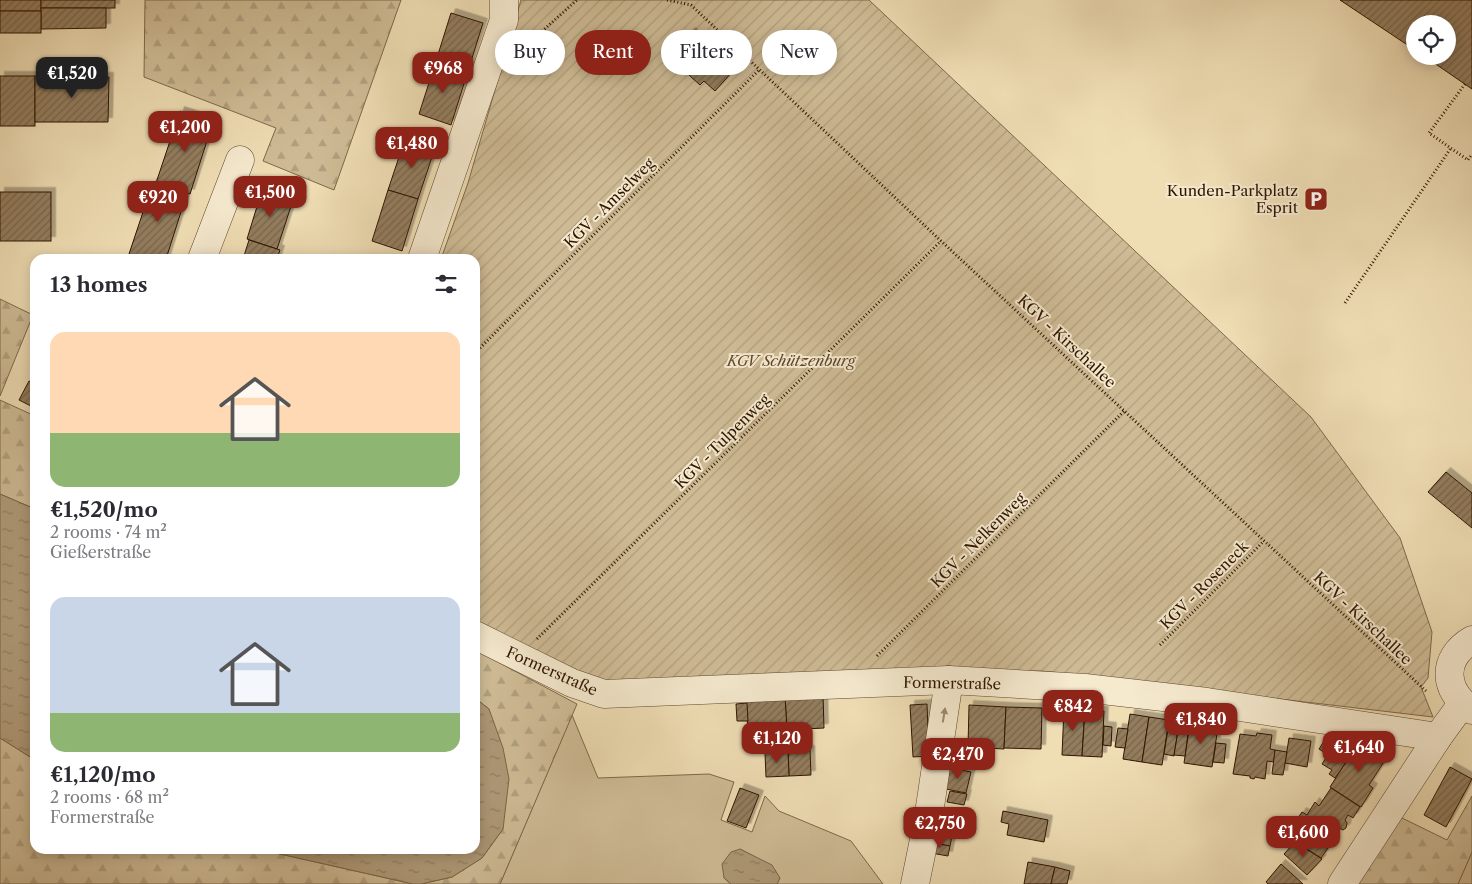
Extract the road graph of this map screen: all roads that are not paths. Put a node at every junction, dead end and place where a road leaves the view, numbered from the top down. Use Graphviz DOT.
graph roads {
  1 [pos="504,0"];
  2 [pos="240,160"];
  3 [pos="204,254"];
  4 [pos="424,254"];
  5 [pos="480,637"];
  6 [pos="1472,640"];
  7 [pos="949,680"];
  8 [pos="1462,700"];
  9 [pos="1438,737"];
  10 [pos="915,884"];
  11 [pos="1342,884"];
  1 -- 4 [label="street"];
  2 -- 3 [label="street"];
  5 -- 7 [label="street, Formerstraße"];
  6 -- 8 [label="street"];
  7 -- 9 [label="street, Formerstraße"];
  10 -- 7 [label="street, one-way"];
  8 -- 9 [label="street"];
  9 -- 11 [label="street"];
}
